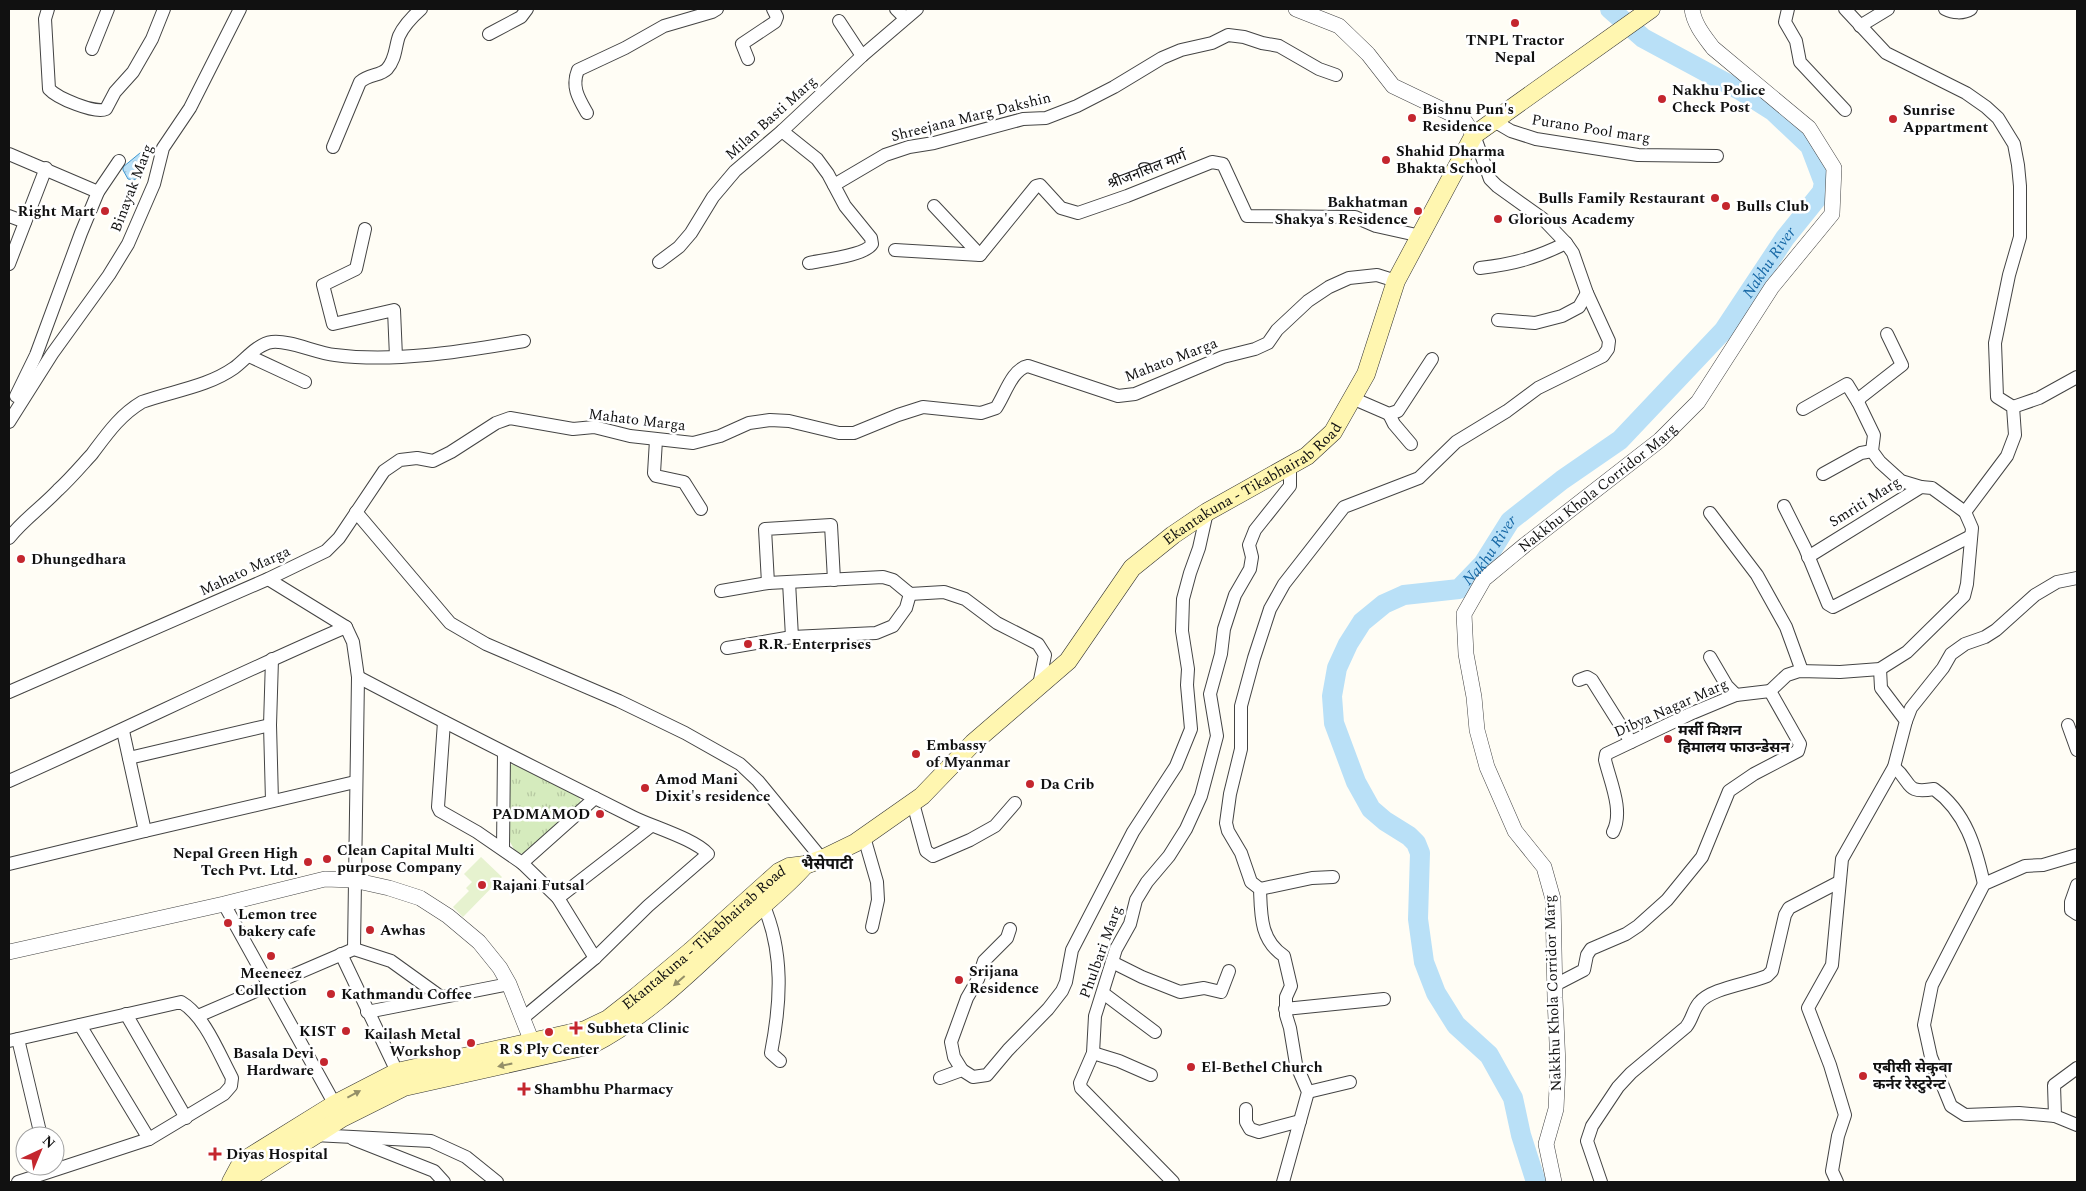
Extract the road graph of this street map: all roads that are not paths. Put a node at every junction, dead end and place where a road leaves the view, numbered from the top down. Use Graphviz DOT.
graph roads {
  1 [pos="48,9"];
  2 [pos="108,9"];
  3 [pos="164,9"];
  4 [pos="240,9"];
  5 [pos="421,9"];
  6 [pos="527,9"];
  7 [pos="717,9"];
  8 [pos="773,9"];
  9 [pos="896,9"];
  10 [pos="917,9"];
  11 [pos="1296,9"];
  12 [pos="1651,9"];
  13 [pos="1692,9"];
  14 [pos="1788,9"];
  15 [pos="1845,9"];
  16 [pos="1888,9"];
  17 [pos="1946,9"];
  18 [pos="1971,9"];
  19 [pos="905,18"];
  20 [pos="840,21"];
  21 [pos="1860,26"];
  22 [pos="489,34"];
  23 [pos="92,49"];
  24 [pos="862,56"];
  25 [pos="748,59"];
  26 [pos="1336,75"];
  27 [pos="1845,110"];
  28 [pos="588,113"];
  29 [pos="1494,121"];
  30 [pos="782,131"];
  31 [pos="1474,135"];
  32 [pos="333,147"];
  33 [pos="9,154"];
  34 [pos="1717,156"];
  35 [pos="119,161"];
  36 [pos="46,168"];
  37 [pos="834,185"];
  38 [pos="98,192"];
  39 [pos="934,206"];
  40 [pos="9,216"];
  41 [pos="25,222"];
  42 [pos="366,229"];
  43 [pos="1421,236"];
  44 [pos="1566,243"];
  45 [pos="895,250"];
  46 [pos="980,255"];
  47 [pos="659,262"];
  48 [pos="809,263"];
  49 [pos="9,264"];
  50 [pos="1480,268"];
  51 [pos="1396,281"];
  52 [pos="1587,293"];
  53 [pos="1498,320"];
  54 [pos="1888,334"];
  55 [pos="524,341"];
  56 [pos="249,356"];
  57 [pos="396,357"];
  58 [pos="1432,359"];
  59 [pos="2077,377"];
  60 [pos="305,382"];
  61 [pos="1352,398"];
  62 [pos="1858,402"];
  63 [pos="2013,407"];
  64 [pos="9,408"];
  65 [pos="1803,409"];
  66 [pos="1389,414"];
  67 [pos="9,422"];
  68 [pos="656,440"];
  69 [pos="1411,444"];
  70 [pos="1872,451"];
  71 [pos="1290,465"];
  72 [pos="1823,474"];
  73 [pos="1921,487"];
  74 [pos="1784,506"];
  75 [pos="701,509"];
  76 [pos="356,512"];
  77 [pos="1207,512"];
  78 [pos="1964,512"];
  79 [pos="1710,513"];
  80 [pos="1971,536"];
  81 [pos="9,538"];
  82 [pos="1808,557"];
  83 [pos="2077,578"];
  84 [pos="268,580"];
  85 [pos="834,580"];
  86 [pos="789,582"];
  87 [pos="768,584"];
  88 [pos="721,591"];
  89 [pos="910,594"];
  90 [pos="346,627"];
  91 [pos="792,637"];
  92 [pos="727,648"];
  93 [pos="1710,657"];
  94 [pos="272,659"];
  95 [pos="1880,669"];
  96 [pos="1802,671"];
  97 [pos="358,677"];
  98 [pos="1579,680"];
  99 [pos="1039,684"];
  100 [pos="9,692"];
  101 [pos="1770,692"];
  102 [pos="1736,695"];
  103 [pos="1906,721"];
  104 [pos="444,722"];
  105 [pos="270,725"];
  106 [pos="2068,725"];
  107 [pos="122,730"];
  108 [pos="1631,742"];
  109 [pos="2077,750"];
  110 [pos="504,753"];
  111 [pos="129,758"];
  112 [pos="1894,767"];
  113 [pos="9,781"];
  114 [pos="356,782"];
  115 [pos="595,798"];
  116 [pos="272,801"];
  117 [pos="913,803"];
  118 [pos="1015,803"];
  119 [pos="651,826"];
  120 [pos="145,831"];
  121 [pos="1613,832"];
  122 [pos="864,837"];
  123 [pos="503,849"];
  124 [pos="2077,855"];
  125 [pos="822,859"];
  126 [pos="522,863"];
  127 [pos="9,864"];
  128 [pos="805,865"];
  129 [pos="1333,877"];
  130 [pos="354,880"];
  131 [pos="1839,882"];
  132 [pos="1984,884"];
  133 [pos="2077,885"];
  134 [pos="1260,889"];
  135 [pos="558,898"];
  136 [pos="224,904"];
  137 [pos="763,904"];
  138 [pos="2077,914"];
  139 [pos="872,927"];
  140 [pos="1010,929"];
  141 [pos="354,949"];
  142 [pos="9,952"];
  143 [pos="341,954"];
  144 [pos="696,957"];
  145 [pos="596,958"];
  146 [pos="1112,962"];
  147 [pos="1229,971"];
  148 [pos="508,984"];
  149 [pos="1555,984"];
  150 [pos="268,986"];
  151 [pos="1103,993"];
  152 [pos="441,997"];
  153 [pos="1384,999"];
  154 [pos="1286,1009"];
  155 [pos="367,1012"];
  156 [pos="126,1014"];
  157 [pos="198,1016"];
  158 [pos="523,1018"];
  159 [pos="80,1025"];
  160 [pos="1155,1032"];
  161 [pos="13,1040"];
  162 [pos="535,1051"];
  163 [pos="1093,1052"];
  164 [pos="780,1061"];
  165 [pos="2077,1068"];
  166 [pos="962,1070"];
  167 [pos="1151,1076"];
  168 [pos="940,1078"];
  169 [pos="400,1079"];
  170 [pos="1350,1082"];
  171 [pos="1308,1092"];
  172 [pos="1246,1109"];
  173 [pos="2054,1116"];
  174 [pos="186,1118"];
  175 [pos="340,1120"];
  176 [pos="1300,1121"];
  177 [pos="2077,1125"];
  178 [pos="38,1126"];
  179 [pos="310,1129"];
  180 [pos="149,1139"];
  181 [pos="65,1164"];
  182 [pos="32,1176"];
  183 [pos="18,1182"];
  184 [pos="231,1182"];
  185 [pos="242,1182"];
  186 [pos="444,1182"];
  187 [pos="497,1182"];
  188 [pos="1173,1182"];
  189 [pos="1283,1182"];
  190 [pos="1554,1182"];
  191 [pos="1601,1182"];
  192 [pos="1837,1182"];
  1 -- 3 [label="street"];
  2 -- 23 [label="street"];
  4 -- 67 [label="street, Binayak Marg"];
  5 -- 32 [label="street"];
  6 -- 22 [label="street"];
  7 -- 28 [label="street"];
  8 -- 25 [label="street"];
  9 -- 19 [label="street"];
  10 -- 19 [label="street, Milan Basti Marg"];
  11 -- 31 [label="street"];
  12 -- 29 [label="main road, Ekantakuna - Tikabhairab Road"];
  13 -- 149 [label="street, Nakkhu Khola Corridor Marg"];
  14 -- 27 [label="street"];
  15 -- 21 [label="street"];
  16 -- 21 [label="street"];
  17 -- 18 [label="street"];
  19 -- 24 [label="street, Milan Basti Marg"];
  20 -- 24 [label="street"];
  21 -- 63 [label="street"];
  24 -- 30 [label="street, Milan Basti Marg"];
  26 -- 37 [label="street, Shreejana Marg Dakshin"];
  29 -- 31 [label="main road, Ekantakuna - Tikabhairab Road"];
  29 -- 34 [label="street, Purano Pool marg"];
  30 -- 37 [label="street"];
  30 -- 47 [label="street, Milan Basti Marg"];
  31 -- 43 [label="main road, Ekantakuna - Tikabhairab Road"];
  31 -- 44 [label="street"];
  33 -- 36 [label="street"];
  35 -- 38 [label="street"];
  36 -- 38 [label="street"];
  36 -- 41 [label="street"];
  37 -- 48 [label="street"];
  38 -- 64 [label="street"];
  39 -- 46 [label="street"];
  40 -- 41 [label="street"];
  41 -- 49 [label="street"];
  42 -- 57 [label="street"];
  43 -- 46 [label="street, श्रीजनसिल मार्ग"];
  43 -- 51 [label="main road, Ekantakuna - Tikabhairab Road"];
  44 -- 50 [label="street"];
  44 -- 52 [label="street"];
  45 -- 46 [label="street"];
  51 -- 61 [label="main road, Ekantakuna - Tikabhairab Road"];
  51 -- 68 [label="street, Mahato Marga"];
  52 -- 53 [label="street"];
  52 -- 134 [label="street"];
  54 -- 62 [label="street"];
  55 -- 57 [label="street"];
  56 -- 57 [label="street"];
  56 -- 60 [label="street"];
  56 -- 81 [label="street"];
  58 -- 66 [label="street"];
  59 -- 63 [label="street"];
  61 -- 66 [label="street"];
  61 -- 71 [label="main road, Ekantakuna - Tikabhairab Road"];
  62 -- 65 [label="street"];
  62 -- 70 [label="street"];
  63 -- 78 [label="street"];
  66 -- 69 [label="street"];
  68 -- 75 [label="street"];
  68 -- 76 [label="street, Mahato Marga"];
  70 -- 72 [label="street"];
  70 -- 73 [label="street"];
  71 -- 77 [label="main road, Ekantakuna - Tikabhairab Road"];
  71 -- 146 [label="street, Phulbari Marg"];
  73 -- 78 [label="street, Smriti Marg"];
  73 -- 82 [label="street, Smriti Marg"];
  74 -- 82 [label="street"];
  76 -- 84 [label="street, Mahato Marga"];
  76 -- 125 [label="street"];
  77 -- 99 [label="main road, Ekantakuna - Tikabhairab Road"];
  77 -- 166 [label="street"];
  78 -- 80 [label="street"];
  79 -- 96 [label="street"];
  80 -- 82 [label="street"];
  80 -- 95 [label="street"];
  83 -- 103 [label="street"];
  84 -- 90 [label="street"];
  84 -- 100 [label="street, Mahato Marga"];
  85 -- 86 [label="street"];
  85 -- 87 [label="street"];
  85 -- 89 [label="street"];
  86 -- 87 [label="street"];
  86 -- 91 [label="street"];
  87 -- 88 [label="street"];
  89 -- 91 [label="street"];
  89 -- 99 [label="street"];
  90 -- 94 [label="street"];
  90 -- 97 [label="street"];
  91 -- 92 [label="street"];
  93 -- 102 [label="street"];
  94 -- 105 [label="street"];
  94 -- 107 [label="street"];
  95 -- 96 [label="street"];
  95 -- 103 [label="street"];
  96 -- 101 [label="street"];
  97 -- 104 [label="street"];
  97 -- 114 [label="street"];
  98 -- 108 [label="street"];
  99 -- 117 [label="main road, Ekantakuna - Tikabhairab Road"];
  101 -- 102 [label="street, Dibya Nagar Marg"];
  101 -- 149 [label="street"];
  102 -- 108 [label="street, Dibya Nagar Marg"];
  103 -- 112 [label="street"];
  104 -- 110 [label="street"];
  104 -- 123 [label="street"];
  105 -- 111 [label="street"];
  105 -- 116 [label="street"];
  106 -- 109 [label="street"];
  107 -- 111 [label="street"];
  107 -- 113 [label="street"];
  108 -- 121 [label="street, Dibya Nagar Marg"];
  110 -- 115 [label="street"];
  110 -- 123 [label="street"];
  111 -- 120 [label="street"];
  112 -- 131 [label="street"];
  112 -- 132 [label="street"];
  114 -- 116 [label="street"];
  114 -- 130 [label="street"];
  115 -- 119 [label="street"];
  115 -- 126 [label="street"];
  116 -- 120 [label="street"];
  117 -- 118 [label="street"];
  117 -- 122 [label="main road, Ekantakuna - Tikabhairab Road"];
  119 -- 135 [label="street"];
  119 -- 145 [label="street"];
  120 -- 127 [label="street"];
  122 -- 125 [label="main road, Ekantakuna - Tikabhairab Road"];
  122 -- 139 [label="street"];
  123 -- 126 [label="street"];
  124 -- 132 [label="street"];
  125 -- 128 [label="main road, Ekantakuna - Tikabhairab Road"];
  126 -- 135 [label="street"];
  128 -- 137 [label="main road, Ekantakuna - Tikabhairab Road"];
  128 -- 144 [label="main road, Ekantakuna - Tikabhairab Road"];
  129 -- 134 [label="street"];
  130 -- 136 [label="street"];
  130 -- 141 [label="street"];
  130 -- 148 [label="street"];
  131 -- 191 [label="street"];
  131 -- 192 [label="street"];
  132 -- 173 [label="street"];
  133 -- 138 [label="street"];
  134 -- 154 [label="street"];
  135 -- 145 [label="street"];
  136 -- 142 [label="street"];
  136 -- 150 [label="street"];
  137 -- 144 [label="main road, Ekantakuna - Tikabhairab Road"];
  137 -- 164 [label="street"];
  140 -- 166 [label="street"];
  141 -- 143 [label="street"];
  141 -- 152 [label="street"];
  143 -- 150 [label="street"];
  143 -- 155 [label="street"];
  144 -- 162 [label="main road, Ekantakuna - Tikabhairab Road"];
  145 -- 158 [label="street"];
  146 -- 147 [label="street"];
  146 -- 151 [label="street, Phulbari Marg"];
  148 -- 152 [label="street"];
  148 -- 158 [label="street"];
  149 -- 190 [label="street, Nakkhu Khola Corridor Marg"];
  150 -- 157 [label="street"];
  150 -- 175 [label="street"];
  151 -- 160 [label="street"];
  151 -- 163 [label="street, Phulbari Marg"];
  152 -- 155 [label="street"];
  153 -- 154 [label="street"];
  154 -- 171 [label="street"];
  155 -- 169 [label="street"];
  156 -- 157 [label="street"];
  156 -- 159 [label="street"];
  156 -- 174 [label="street"];
  157 -- 174 [label="street"];
  158 -- 162 [label="street"];
  159 -- 161 [label="street"];
  159 -- 180 [label="street"];
  161 -- 178 [label="street"];
  162 -- 169 [label="main road, Ekantakuna - Tikabhairab Road"];
  163 -- 167 [label="street"];
  163 -- 188 [label="street, Phulbari Marg"];
  165 -- 173 [label="street"];
  166 -- 168 [label="street"];
  169 -- 175 [label="main road, Ekantakuna - Tikabhairab Road"];
  170 -- 171 [label="street"];
  171 -- 176 [label="street"];
  172 -- 176 [label="street"];
  173 -- 177 [label="street"];
  174 -- 180 [label="street"];
  175 -- 179 [label="main road, Ekantakuna - Tikabhairab Road"];
  175 -- 179 [label="street"];
  175 -- 186 [label="street"];
  175 -- 187 [label="street"];
  176 -- 189 [label="street"];
  179 -- 184 [label="main road, Ekantakuna - Tikabhairab Road"];
  179 -- 185 [label="main road, Ekantakuna - Tikabhairab Road"];
  180 -- 181 [label="street"];
  182 -- 183 [label="street"];
}
